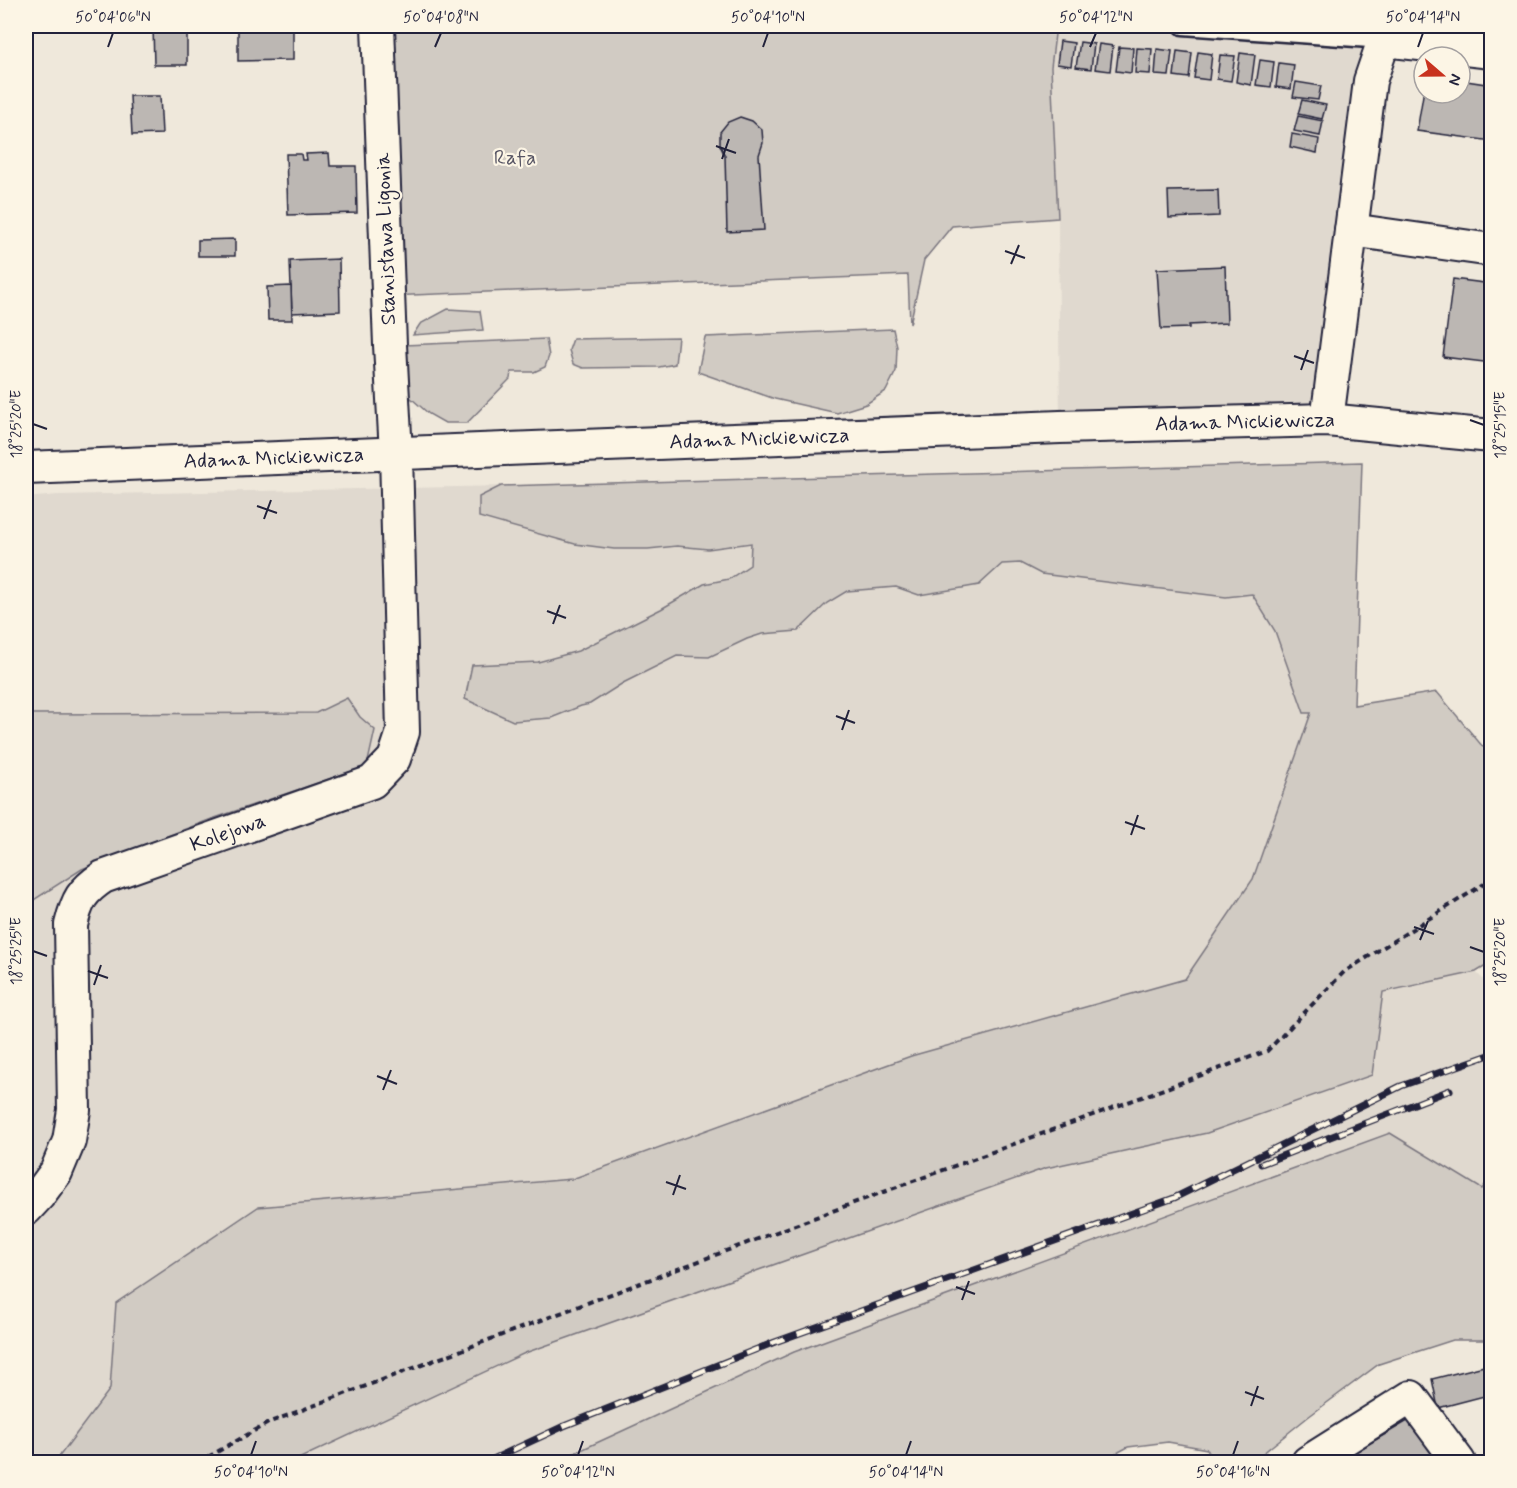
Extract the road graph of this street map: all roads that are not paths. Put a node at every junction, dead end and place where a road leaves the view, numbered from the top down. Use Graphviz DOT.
graph roads {
  1 [pos="378,26"];
  2 [pos="1182,26"];
  3 [pos="1276,29"];
  4 [pos="1385,33"];
  5 [pos="1491,52"];
  6 [pos="1352,230"];
  7 [pos="1491,249"];
  8 [pos="1327,420"];
  9 [pos="1491,436"];
  10 [pos="396,453"];
  11 [pos="26,468"];
  12 [pos="26,1209"];
  13 [pos="1308,1462"];
  14 [pos="1459,1462"];
  1 -- 10 [label="street, Stanisława Ligonia"];
  2 -- 3 [label="lane"];
  3 -- 4 [label="lane"];
  4 -- 5 [label="street"];
  4 -- 6 [label="street"];
  6 -- 7 [label="street"];
  6 -- 8 [label="street"];
  8 -- 9 [label="street, Adama Mickiewicza"];
  8 -- 10 [label="street, Adama Mickiewicza"];
  10 -- 11 [label="street, Adama Mickiewicza"];
  10 -- 12 [label="street, Kolejowa"];
  13 -- 14 [label="street"];
}
